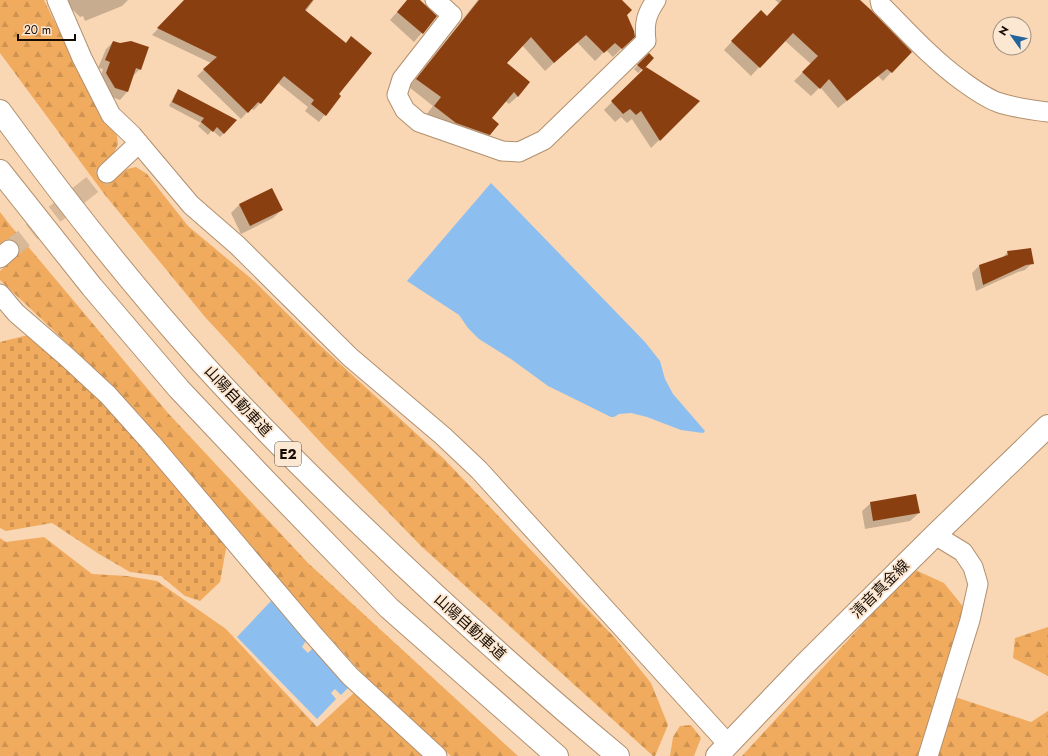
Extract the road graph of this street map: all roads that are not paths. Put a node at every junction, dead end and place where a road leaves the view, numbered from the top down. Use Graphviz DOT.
graph roads {
  1 [pos="57,0"];
  2 [pos="435,0"];
  3 [pos="656,0"];
  4 [pos="877,2"];
  5 [pos="0,111"];
  6 [pos="1048,112"];
  7 [pos="139,143"];
  8 [pos="0,170"];
  9 [pos="107,172"];
  10 [pos="0,294"];
  11 [pos="1048,426"];
  12 [pos="935,535"];
  13 [pos="723,750"];
  14 [pos="437,756"];
  15 [pos="557,756"];
  16 [pos="618,756"];
  17 [pos="928,756"];
  1 -- 7 [label="street"];
  2 -- 3 [label="street"];
  4 -- 6 [label="street"];
  5 -- 16 [label="main road, 山陽自動車道 / E2"];
  7 -- 9 [label="street"];
  7 -- 13 [label="street"];
  8 -- 15 [label="main road, E2"];
  10 -- 14 [label="street"];
  11 -- 12 [label="main road, 清音真金線"];
  12 -- 13 [label="main road, 清音真金線"];
  12 -- 17 [label="street"];
}
